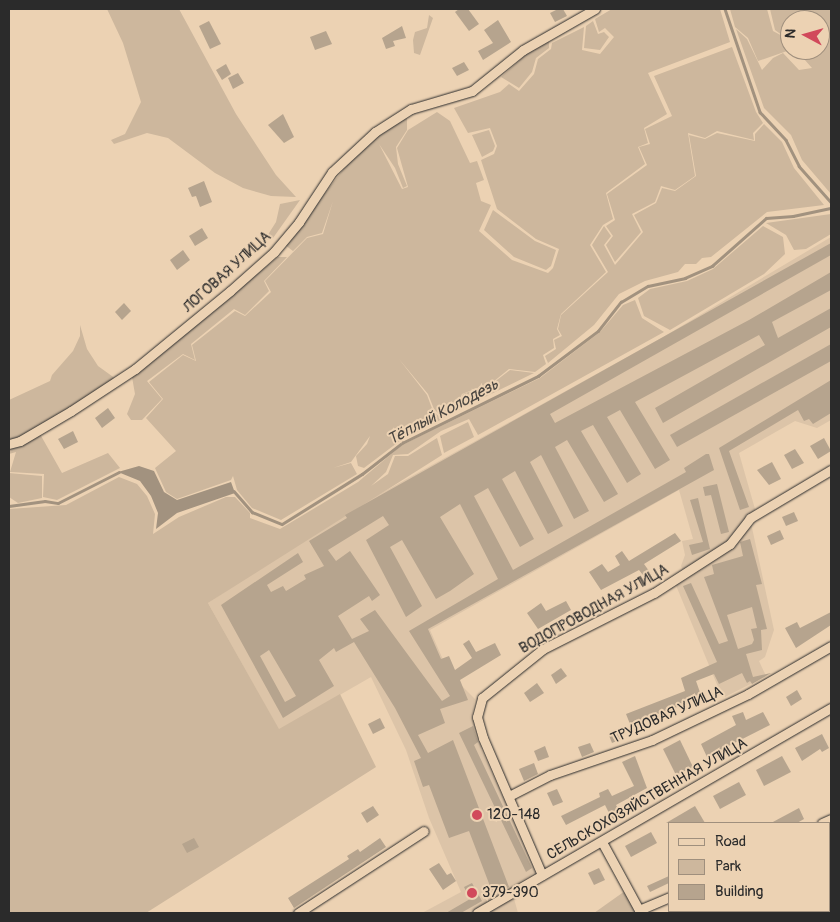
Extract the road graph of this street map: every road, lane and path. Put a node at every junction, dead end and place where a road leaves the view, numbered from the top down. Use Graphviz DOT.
graph roads {
  1 [pos="595,9"];
  2 [pos="9,444"];
  3 [pos="831,470"];
  4 [pos="831,646"];
  5 [pos="831,708"];
  6 [pos="509,796"];
  7 [pos="424,831"];
  8 [pos="602,842"];
  9 [pos="542,874"];
  10 [pos="668,897"];
  11 [pos="298,913"];
  12 [pos="477,913"];
  1 -- 2 [label="street, ЛОГОВАЯ УЛИЦА"];
  3 -- 6 [label="street, ВОДОПРОВОДНАЯ УЛИЦА"];
  4 -- 6 [label="street, ТРУДОВАЯ УЛИЦА"];
  5 -- 8 [label="street, СЕЛЬСКОХОЗЯЙСТВЕННАЯ УЛИЦА"];
  6 -- 9 [label="street, ВОДОПРОВОДНАЯ УЛИЦА"];
  7 -- 11 [label="street"];
  8 -- 9 [label="street, СЕЛЬСКОХОЗЯЙСТВЕННАЯ УЛИЦА"];
  8 -- 10 [label="street"];
  9 -- 12 [label="street, СЕЛЬСКОХОЗЯЙСТВЕННАЯ УЛИЦА"];
}
